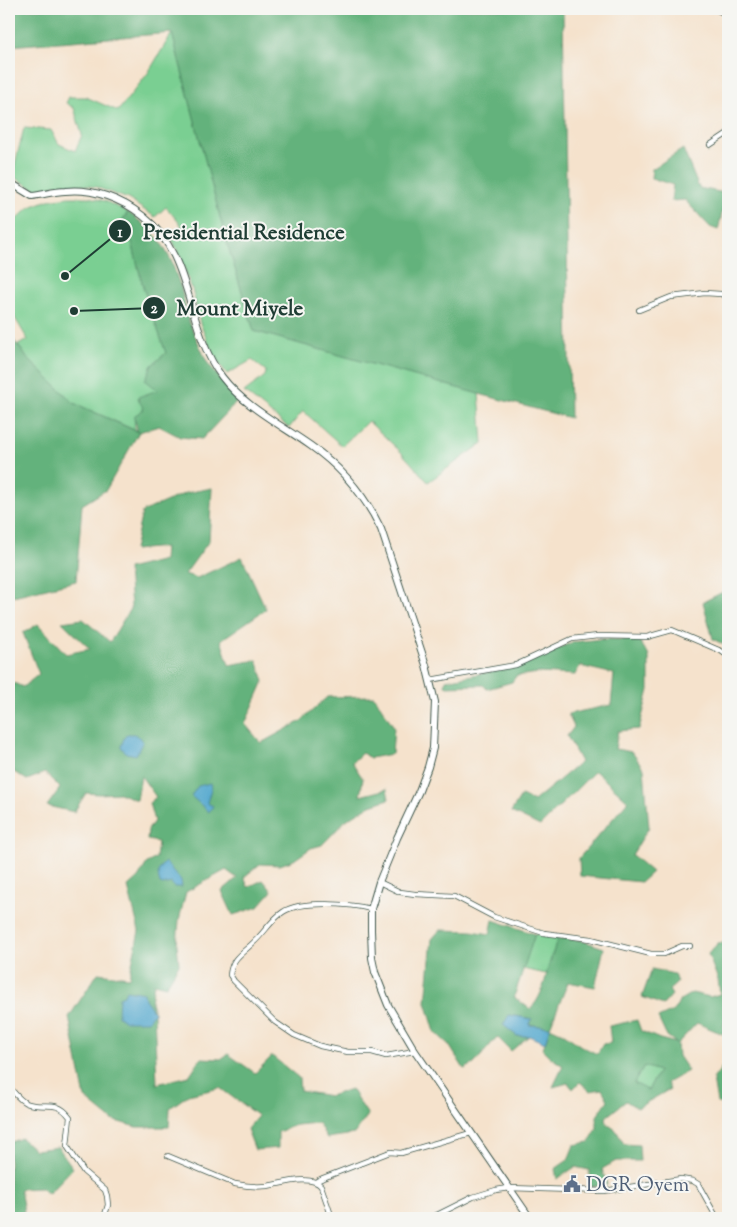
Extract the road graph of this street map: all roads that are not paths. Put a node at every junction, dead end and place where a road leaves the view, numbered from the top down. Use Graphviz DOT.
graph roads {
  1 [pos="715,9"];
  2 [pos="728,15"];
  3 [pos="728,133"];
  4 [pos="710,145"];
  5 [pos="9,182"];
  6 [pos="728,296"];
  7 [pos="639,310"];
  8 [pos="728,656"];
  9 [pos="430,680"];
  10 [pos="379,882"];
  11 [pos="371,909"];
  12 [pos="690,946"];
  13 [pos="415,1051"];
  14 [pos="9,1087"];
  15 [pos="471,1132"];
  16 [pos="168,1156"];
  17 [pos="318,1182"];
  18 [pos="509,1188"];
  19 [pos="104,1218"];
  20 [pos="332,1218"];
  21 [pos="431,1218"];
  22 [pos="530,1218"];
  23 [pos="717,1218"];
  1 -- 2 [label="street"];
  3 -- 4 [label="street"];
  5 -- 9 [label="street"];
  6 -- 7 [label="street"];
  8 -- 9 [label="street"];
  9 -- 10 [label="street"];
  10 -- 11 [label="street"];
  10 -- 12 [label="street"];
  11 -- 13 [label="street"];
  11 -- 13 [label="street"];
  13 -- 15 [label="street"];
  14 -- 19 [label="street"];
  15 -- 17 [label="street"];
  15 -- 18 [label="street"];
  16 -- 17 [label="street"];
  17 -- 20 [label="street"];
  18 -- 21 [label="street"];
  18 -- 22 [label="street"];
  18 -- 23 [label="street"];
}
